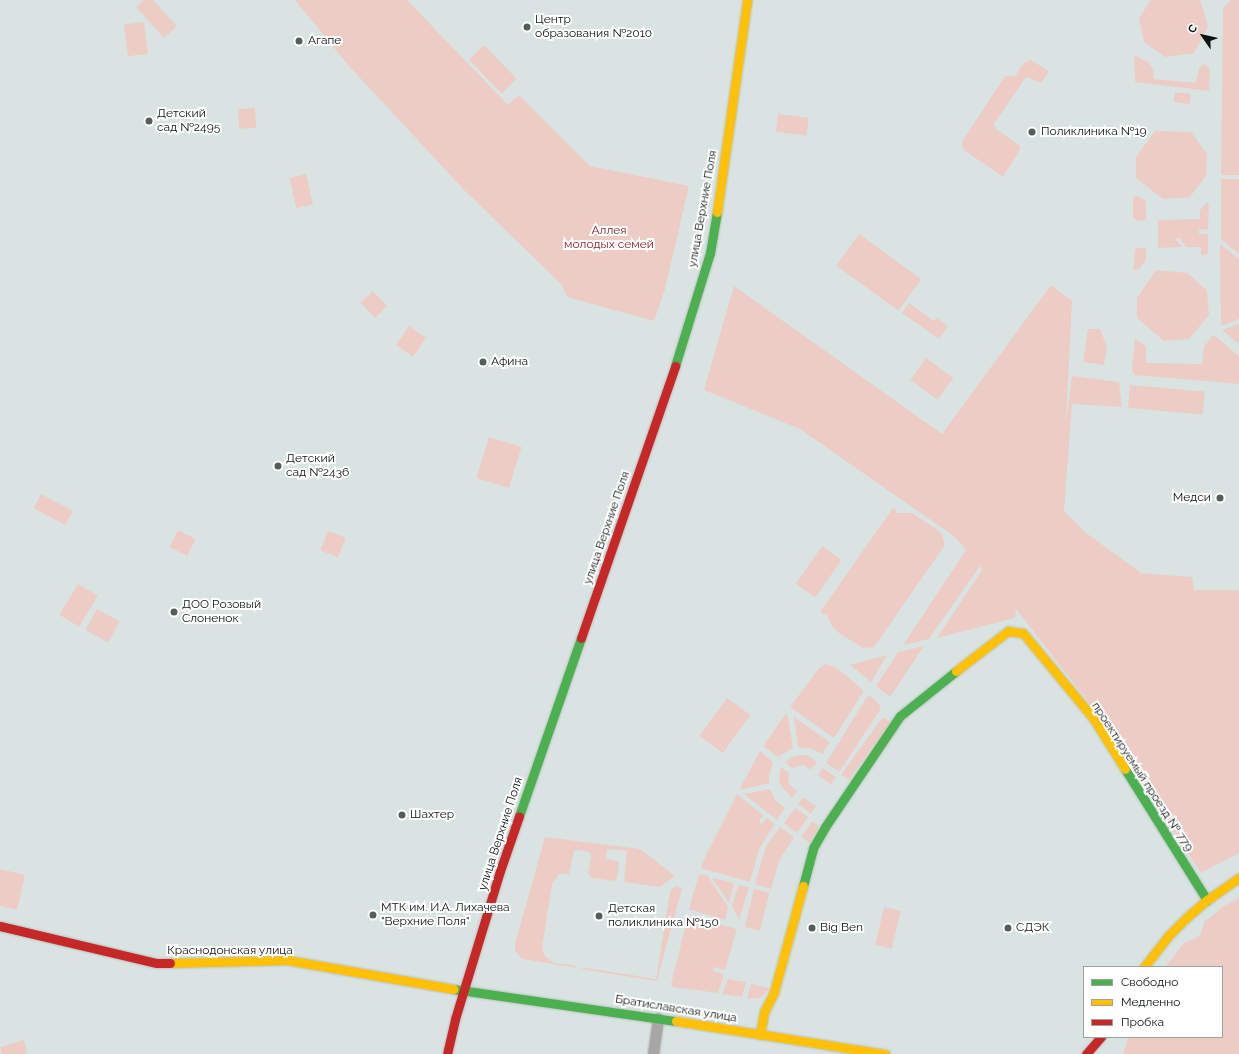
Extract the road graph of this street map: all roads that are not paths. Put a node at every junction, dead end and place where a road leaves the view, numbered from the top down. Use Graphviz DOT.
graph roads {
  1 [pos="747,0"];
  2 [pos="1239,878"];
  3 [pos="1207,900"];
  4 [pos="0,926"];
  5 [pos="1145,966"];
  6 [pos="463,991"];
  7 [pos="658,1018"];
  8 [pos="760,1034"];
  9 [pos="1105,1039"];
  10 [pos="447,1054"];
  11 [pos="653,1054"];
  12 [pos="885,1054"];
  13 [pos="1086,1054"];
  1 -- 6 [label="main road, улица Верхние Поля"];
  2 -- 3 [label="main road"];
  3 -- 5 [label="main road"];
  3 -- 8 [label="main road, проектируемый проезд № 779"];
  4 -- 6 [label="main road, Краснодонская улица"];
  6 -- 7 [label="main road, Братиславская улица"];
  6 -- 10 [label="main road, улица Верхние Поля"];
  7 -- 8 [label="main road, Братиславская улица"];
  7 -- 11 [label="street"];
  8 -- 12 [label="main road, Братиславская улица"];
  9 -- 13 [label="main road"];
}
